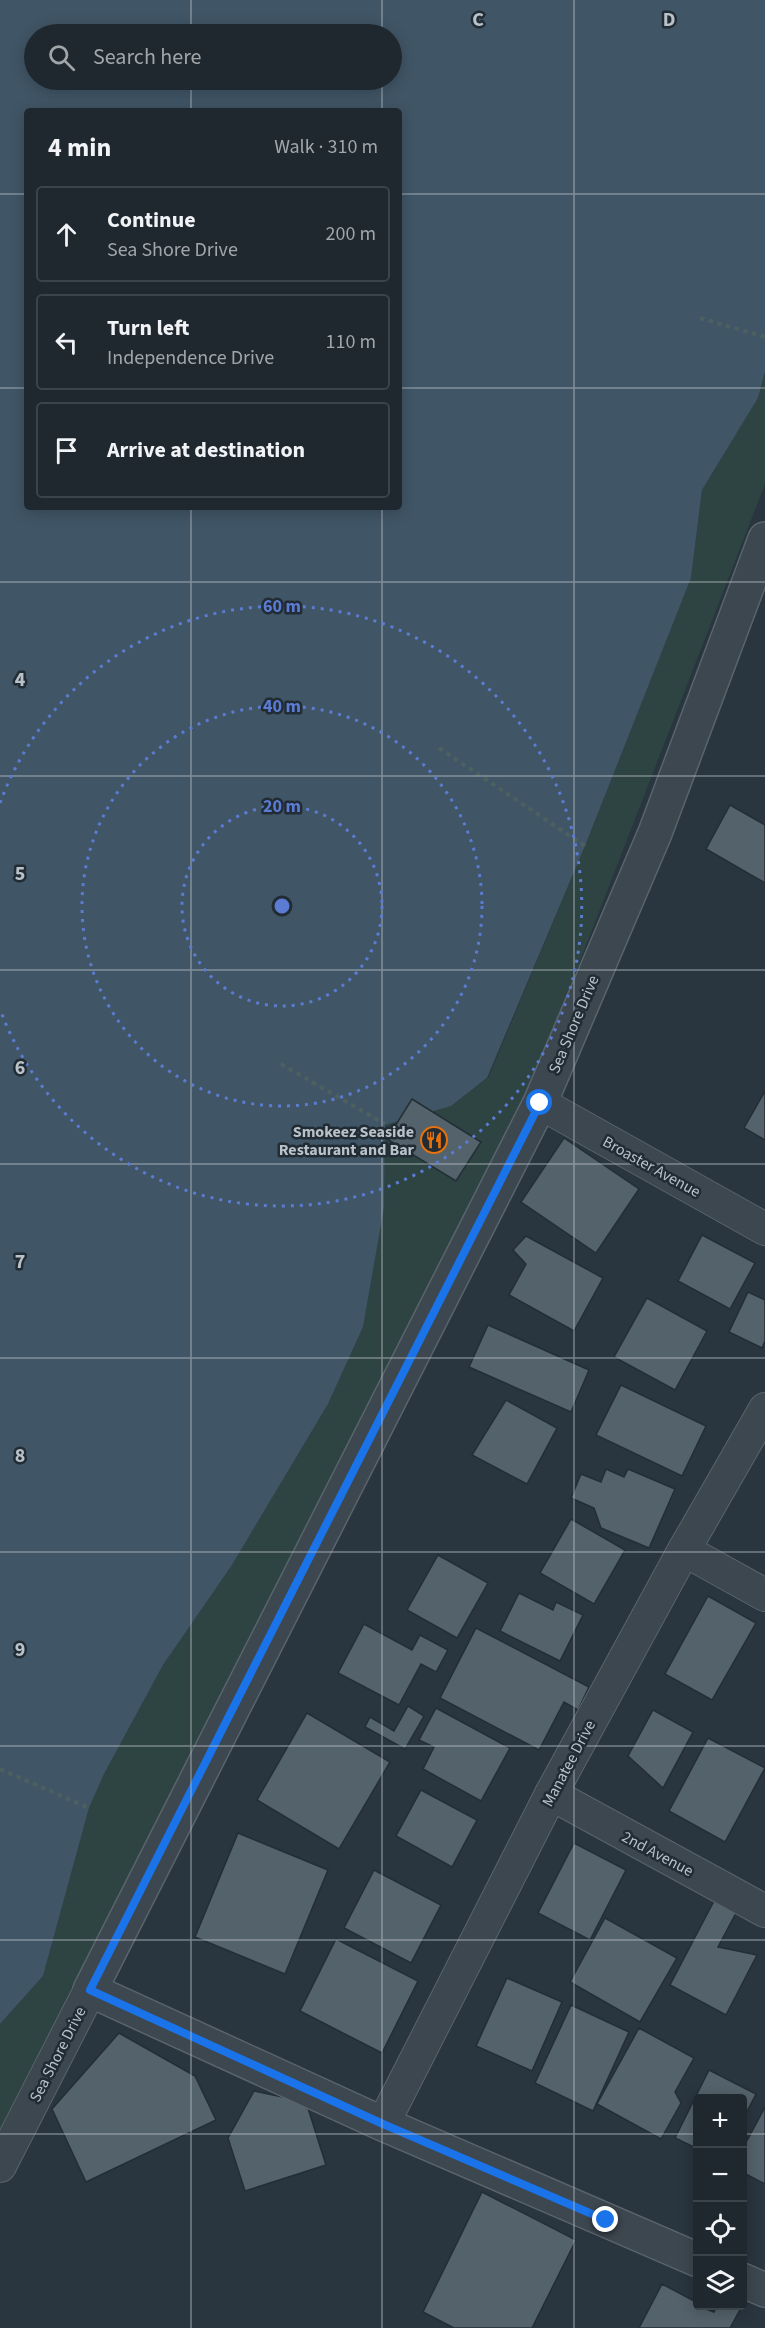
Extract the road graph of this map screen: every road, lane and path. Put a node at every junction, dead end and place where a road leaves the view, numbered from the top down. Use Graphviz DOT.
graph roads {
  1 [pos="700,318"];
  2 [pos="765,337"];
  3 [pos="765,539"];
  4 [pos="439,748"];
  5 [pos="585,846"];
  6 [pos="281,1064"];
  7 [pos="540,1103"];
  8 [pos="385,1124"];
  9 [pos="765,1229"];
  10 [pos="765,1408"];
  11 [pos="684,1550"];
  12 [pos="765,1595"];
  13 [pos="0,1769"];
  14 [pos="551,1794"];
  15 [pos="89,1808"];
  16 [pos="765,1911"];
  17 [pos="90,1990"];
  18 [pos="383,2124"];
  19 [pos="0,2166"];
  20 [pos="693,2258"];
  21 [pos="747,2282"];
  22 [pos="765,2290"];
  1 -- 2 [label="path"];
  3 -- 7 [label="street, Sea Shore Drive"];
  4 -- 5 [label="path"];
  6 -- 8 [label="path"];
  7 -- 9 [label="street, Broaster Avenue"];
  7 -- 17 [label="street, Sea Shore Drive"];
  10 -- 11 [label="street, Manatee Drive"];
  11 -- 12 [label="street"];
  11 -- 14 [label="street, Manatee Drive"];
  13 -- 15 [label="path"];
  14 -- 16 [label="street, 2nd Avenue"];
  14 -- 18 [label="street, Manatee Drive"];
  17 -- 18 [label="street"];
  17 -- 19 [label="street, Sea Shore Drive"];
  18 -- 20 [label="street"];
  21 -- 22 [label="street"];
}
